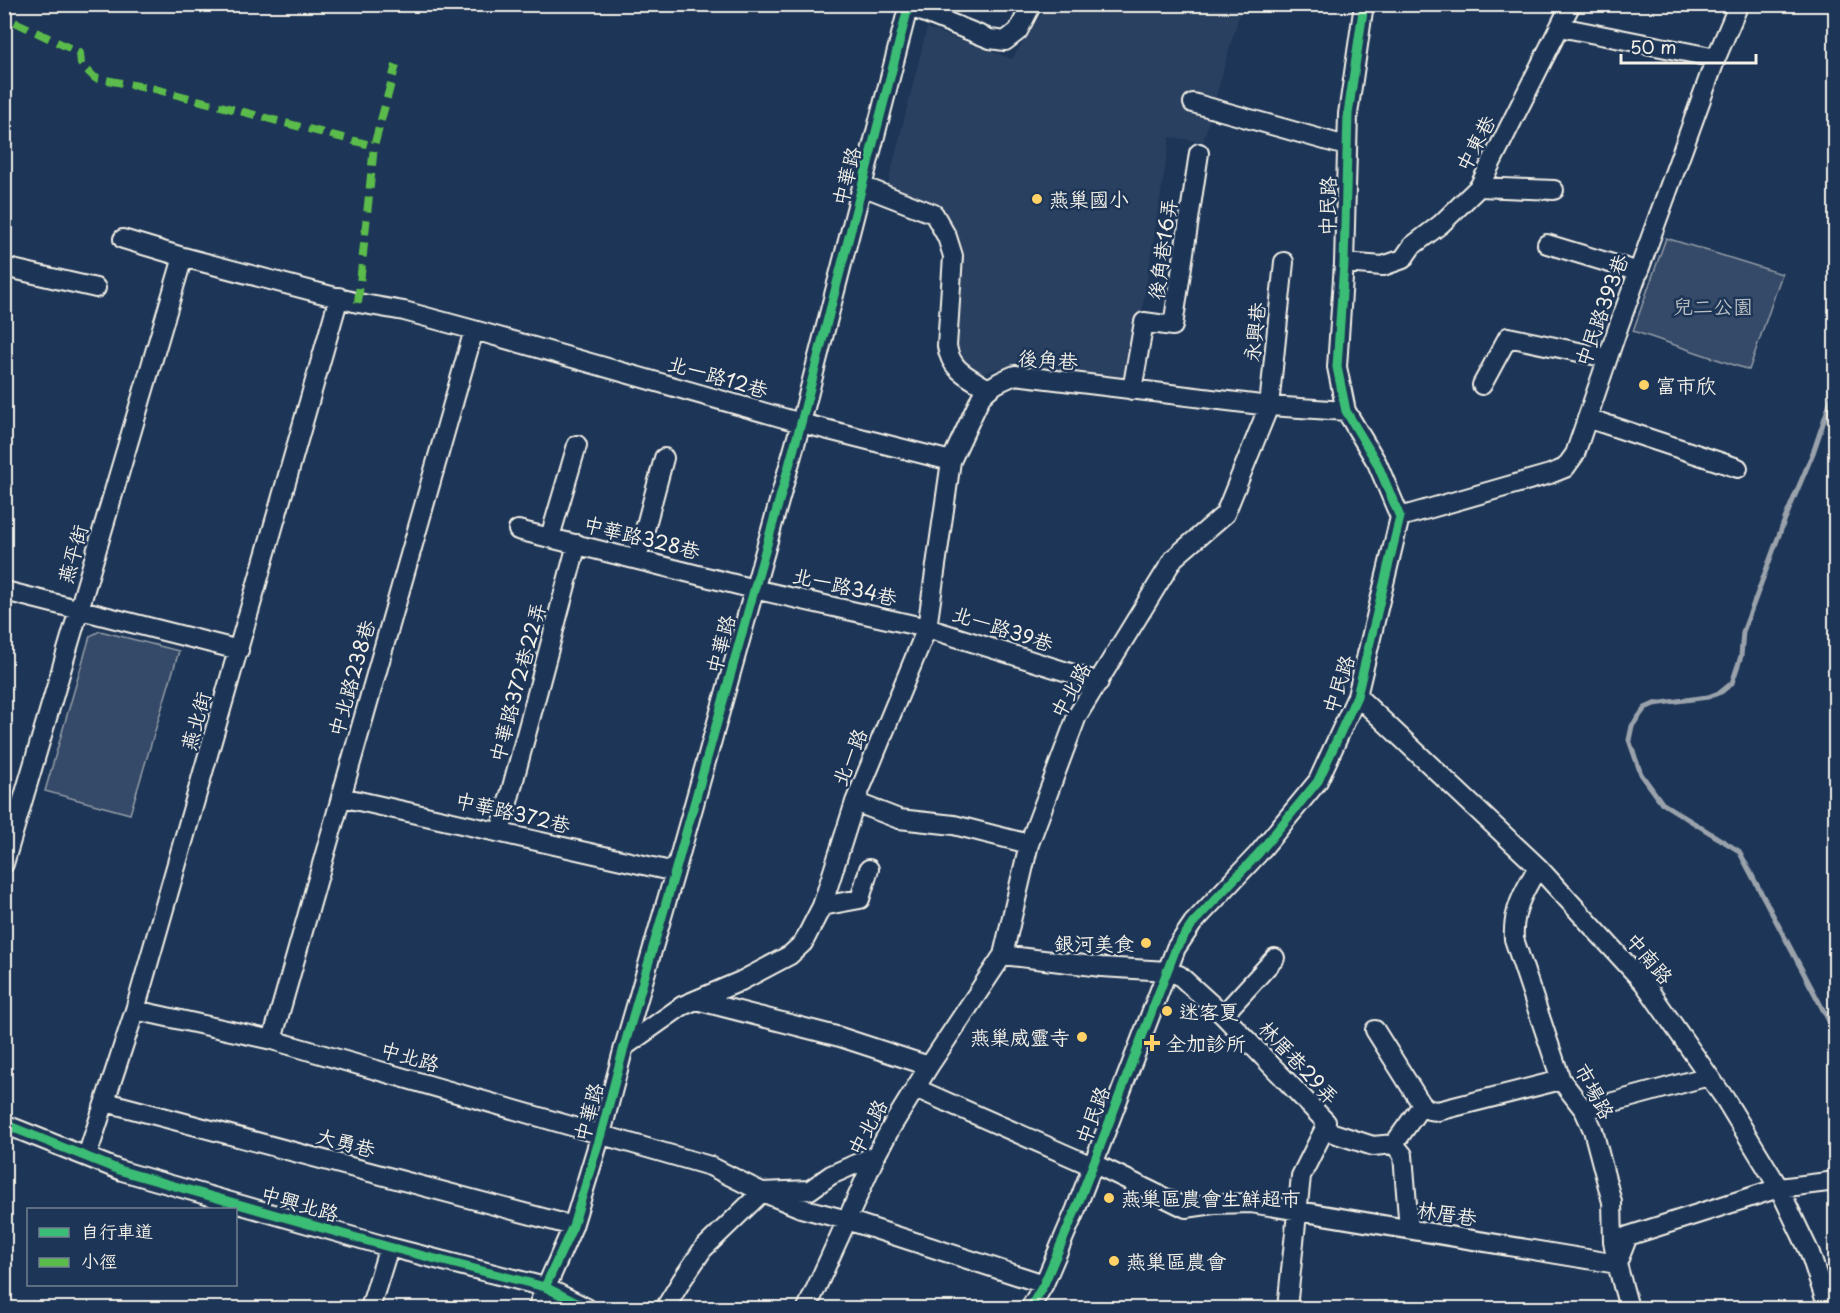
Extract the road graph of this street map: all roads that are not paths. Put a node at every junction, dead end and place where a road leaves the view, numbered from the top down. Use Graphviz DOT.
graph roads {
  1 [pos="1032,4"];
  2 [pos="1364,4"];
  3 [pos="1571,4"];
  4 [pos="1739,4"];
  5 [pos="908,5"];
  6 [pos="1560,27"];
  7 [pos="1716,58"];
  8 [pos="1193,103"];
  9 [pos="1346,146"];
  10 [pos="1198,153"];
  11 [pos="862,186"];
  12 [pos="1479,187"];
  13 [pos="1554,190"];
  14 [pos="123,239"];
  15 [pos="1547,244"];
  16 [pos="183,257"];
  17 [pos="1284,262"];
  18 [pos="1344,263"];
  19 [pos="4,267"];
  20 [pos="1638,272"];
  21 [pos="96,288"];
  22 [pos="339,297"];
  23 [pos="474,330"];
  24 [pos="1607,358"];
  25 [pos="1482,385"];
  26 [pos="988,389"];
  27 [pos="1132,390"];
  28 [pos="1269,406"];
  29 [pos="1346,411"];
  30 [pos="1587,418"];
  31 [pos="801,423"];
  32 [pos="577,445"];
  33 [pos="664,458"];
  34 [pos="951,461"];
  35 [pos="1738,468"];
  36 [pos="1400,517"];
  37 [pos="518,530"];
  38 [pos="550,537"];
  39 [pos="577,544"];
  40 [pos="637,559"];
  41 [pos="754,589"];
  42 [pos="9,592"];
  43 [pos="79,611"];
  44 [pos="927,628"];
  45 [pos="239,650"];
  46 [pos="1099,682"];
  47 [pos="1357,696"];
  48 [pos="341,797"];
  49 [pos="855,802"];
  50 [pos="500,832"];
  51 [pos="1029,844"];
  52 [pos="4,864"];
  53 [pos="1538,867"];
  54 [pos="869,869"];
  55 [pos="675,872"];
  56 [pos="822,906"];
  57 [pos="1003,956"];
  58 [pos="1275,958"];
  59 [pos="1167,971"];
  60 [pos="696,1000"];
  61 [pos="135,1010"];
  62 [pos="1222,1015"];
  63 [pos="1375,1030"];
  64 [pos="273,1040"];
  65 [pos="624,1047"];
  66 [pos="929,1066"];
  67 [pos="1709,1076"];
  68 [pos="1561,1080"];
  69 [pos="915,1088"];
  70 [pos="106,1102"];
  71 [pos="1422,1105"];
  72 [pos="1584,1110"];
  73 [pos="4,1124"];
  74 [pos="1324,1130"];
  75 [pos="601,1134"];
  76 [pos="1394,1144"];
  77 [pos="876,1155"];
  78 [pos="87,1156"];
  79 [pos="1092,1165"];
  80 [pos="1836,1181"];
  81 [pos="1779,1188"];
  82 [pos="762,1192"];
  83 [pos="1298,1211"];
  84 [pos="847,1220"];
  85 [pos="573,1226"];
  86 [pos="1409,1229"];
  87 [pos="389,1247"];
  88 [pos="1617,1264"];
  89 [pos="1044,1284"];
  90 [pos="545,1287"];
  91 [pos="369,1308"];
  92 [pos="537,1308"];
  93 [pos="587,1308"];
  94 [pos="665,1308"];
  95 [pos="807,1308"];
  96 [pos="1030,1308"];
  97 [pos="1287,1308"];
  98 [pos="1629,1308"];
  99 [pos="1828,1308"];
  1 -- 5 [label="street"];
  2 -- 9 [label="street, 中民路"];
  3 -- 6 [label="street, 中東巷"];
  4 -- 7 [label="street, 中民路393巷"];
  5 -- 11 [label="street, 中華路"];
  6 -- 7 [label="street"];
  6 -- 12 [label="street, 中東巷"];
  7 -- 20 [label="street, 中民路393巷"];
  8 -- 9 [label="street"];
  9 -- 18 [label="street, 中民路"];
  10 -- 27 [label="street, 後角巷16弄"];
  11 -- 26 [label="street"];
  11 -- 31 [label="street, 中華路"];
  12 -- 13 [label="street"];
  12 -- 18 [label="street, 中東巷"];
  14 -- 16 [label="street, 北一路12巷"];
  15 -- 20 [label="street"];
  16 -- 22 [label="street, 北一路12巷"];
  16 -- 43 [label="street, 燕平街"];
  17 -- 28 [label="street, 永興巷"];
  18 -- 29 [label="street, 中民路"];
  19 -- 21 [label="street"];
  20 -- 24 [label="street, 中民路393巷"];
  22 -- 23 [label="street, 北一路12巷"];
  22 -- 45 [label="street, 燕北街"];
  23 -- 31 [label="street, 北一路12巷"];
  23 -- 48 [label="street, 中北路238巷"];
  24 -- 25 [label="street"];
  24 -- 30 [label="street, 中民路393巷"];
  26 -- 27 [label="street, 後角巷"];
  26 -- 34 [label="street, 北一路"];
  27 -- 28 [label="street, 後角巷"];
  28 -- 29 [label="street, 後角巷"];
  28 -- 46 [label="street, 中北路"];
  29 -- 36 [label="street, 中民路"];
  30 -- 35 [label="street"];
  30 -- 36 [label="street, 中民路393巷"];
  31 -- 34 [label="street, 北一路12巷"];
  31 -- 41 [label="street, 中華路"];
  32 -- 38 [label="street"];
  33 -- 40 [label="street"];
  34 -- 44 [label="street, 北一路"];
  36 -- 47 [label="street, 中民路"];
  37 -- 38 [label="street, 中華路328巷"];
  38 -- 39 [label="street, 中華路328巷"];
  39 -- 40 [label="street, 中華路328巷"];
  39 -- 50 [label="street, 中華路372巷22弄"];
  40 -- 41 [label="street, 中華路328巷"];
  41 -- 44 [label="street, 北一路34巷"];
  41 -- 55 [label="street, 中華路"];
  42 -- 43 [label="street"];
  43 -- 45 [label="street"];
  43 -- 52 [label="street, 燕平街"];
  44 -- 46 [label="street, 北一路39巷"];
  44 -- 49 [label="street, 北一路"];
  45 -- 61 [label="street, 燕北街"];
  46 -- 51 [label="street, 中北路"];
  47 -- 53 [label="street, 中南路"];
  47 -- 59 [label="street, 中民路"];
  48 -- 50 [label="street, 中華路372巷"];
  48 -- 64 [label="street, 中北路238巷"];
  49 -- 51 [label="street"];
  49 -- 56 [label="street, 北一路"];
  50 -- 55 [label="street, 中華路372巷"];
  51 -- 57 [label="street, 中北路"];
  53 -- 67 [label="street, 中南路"];
  53 -- 68 [label="street, 市場路"];
  54 -- 56 [label="street"];
  55 -- 65 [label="street, 中華路"];
  56 -- 60 [label="street, 北一路"];
  57 -- 59 [label="street"];
  57 -- 66 [label="street, 中北路"];
  58 -- 62 [label="street"];
  59 -- 62 [label="street, 林厝巷29弄"];
  59 -- 79 [label="street, 中民路"];
  60 -- 65 [label="street, 北一路"];
  60 -- 66 [label="street"];
  61 -- 64 [label="street, 中北路"];
  61 -- 70 [label="street, 燕北街"];
  62 -- 74 [label="street, 林厝巷29弄"];
  63 -- 71 [label="street"];
  64 -- 75 [label="street, 中北路"];
  65 -- 75 [label="street, 中華路"];
  66 -- 69 [label="street, 中北路"];
  67 -- 72 [label="street"];
  67 -- 81 [label="street, 中南路"];
  68 -- 71 [label="street"];
  68 -- 72 [label="street, 市場路"];
  69 -- 77 [label="street, 中北路"];
  69 -- 79 [label="street, 林厝巷"];
  70 -- 78 [label="street, 燕北街"];
  70 -- 85 [label="street, 大勇巷"];
  71 -- 76 [label="street"];
  72 -- 88 [label="street, 市場路"];
  73 -- 78 [label="street, 中興北路"];
  74 -- 76 [label="street, 林厝巷29弄"];
  74 -- 83 [label="street"];
  75 -- 82 [label="street, 中北路"];
  75 -- 85 [label="street, 中華路"];
  76 -- 86 [label="street"];
  77 -- 82 [label="street"];
  77 -- 84 [label="street, 中北路"];
  78 -- 87 [label="street, 中興北路"];
  79 -- 83 [label="street, 林厝巷"];
  79 -- 89 [label="street, 中民路"];
  80 -- 81 [label="street"];
  81 -- 88 [label="street"];
  81 -- 99 [label="street, 中南路"];
  82 -- 84 [label="street, 中北路"];
  82 -- 94 [label="street"];
  83 -- 86 [label="street, 林厝巷"];
  83 -- 97 [label="street"];
  84 -- 89 [label="street"];
  84 -- 95 [label="street"];
  85 -- 90 [label="street, 中華路"];
  86 -- 88 [label="street, 林厝巷"];
  87 -- 90 [label="street, 中興北路"];
  87 -- 91 [label="street"];
  88 -- 98 [label="street, 市場路"];
  89 -- 96 [label="street, 中民路"];
  90 -- 92 [label="street, 中華路"];
  90 -- 93 [label="street, 中興北路"];
}
